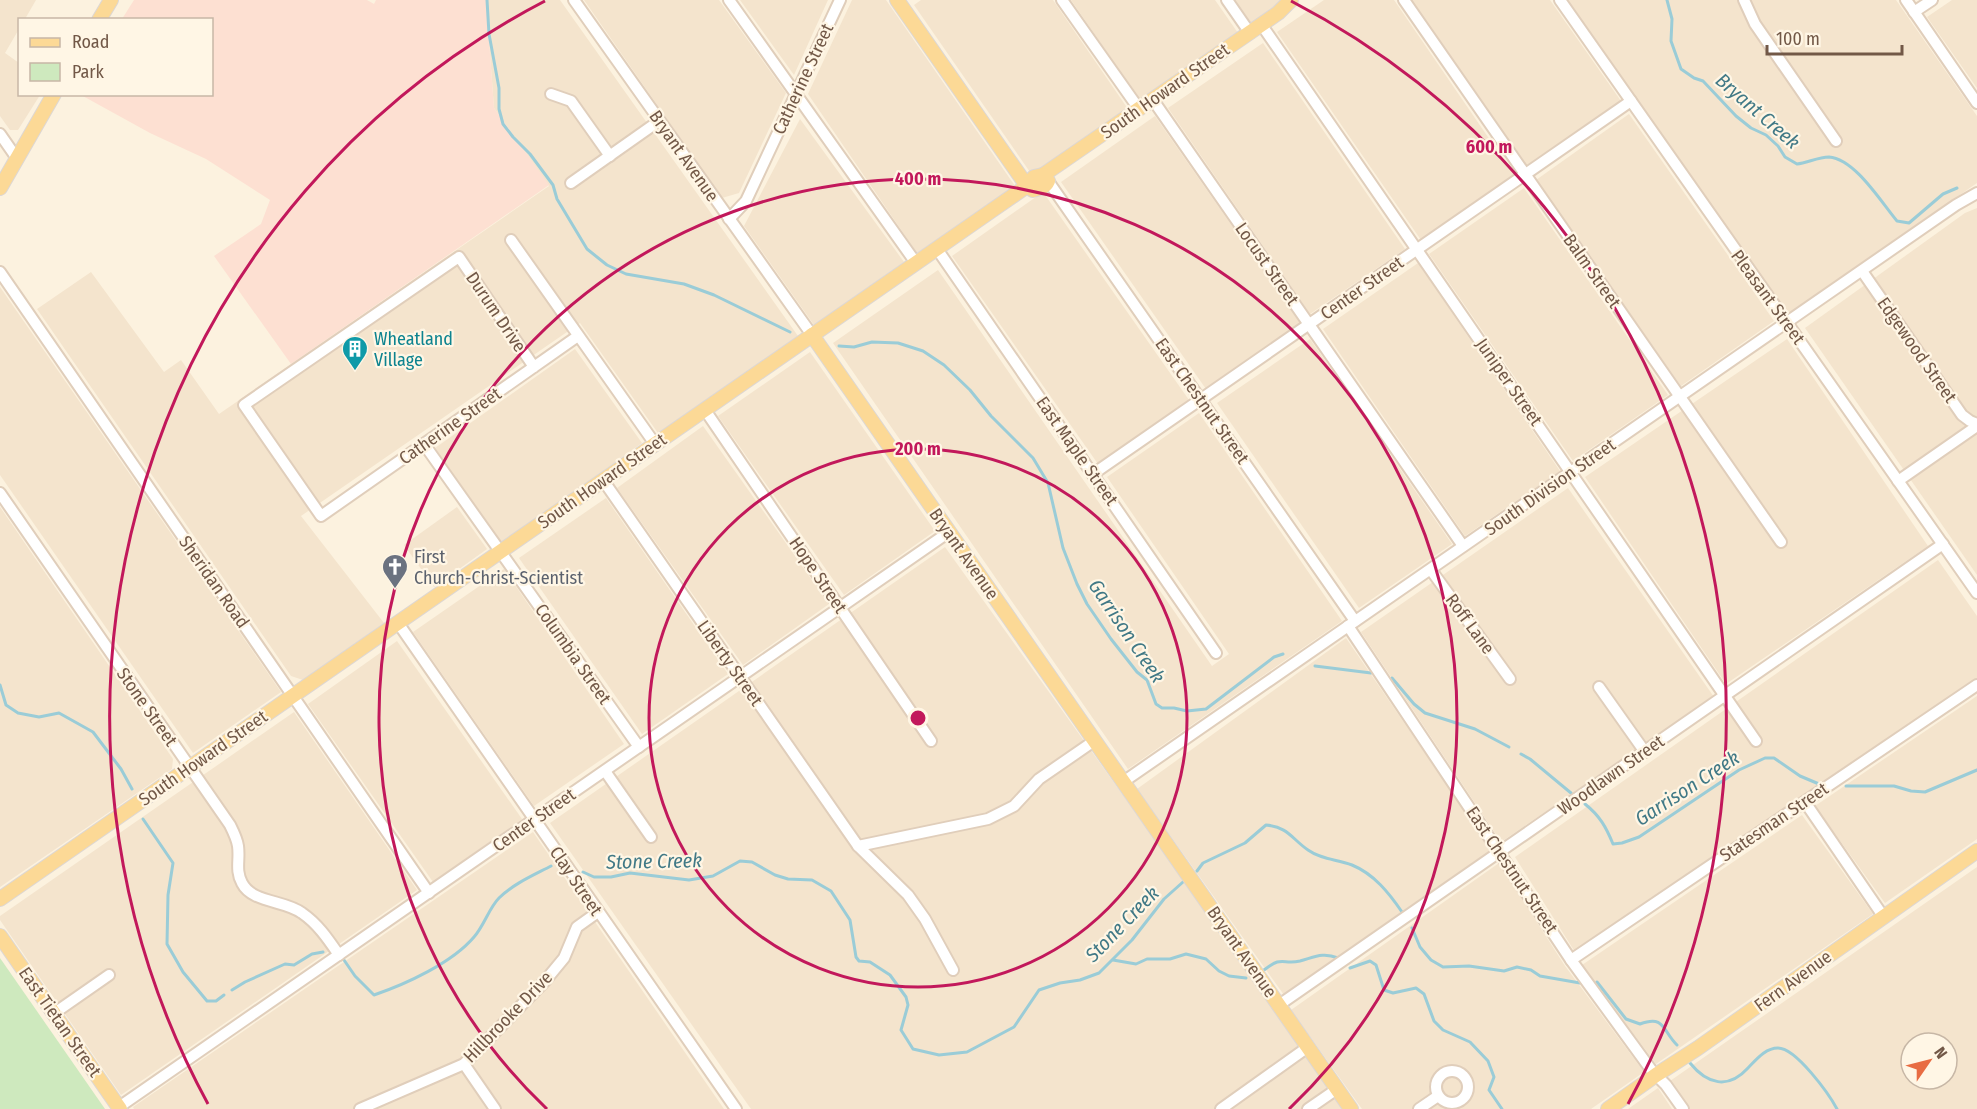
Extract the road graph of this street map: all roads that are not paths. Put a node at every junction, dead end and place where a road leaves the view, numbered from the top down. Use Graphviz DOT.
graph roads {
  1 [pos="111,0"];
  2 [pos="574,0"];
  3 [pos="729,0"];
  4 [pos="840,0"];
  5 [pos="1062,0"];
  6 [pos="1227,0"];
  7 [pos="1404,0"];
  8 [pos="1560,0"];
  9 [pos="1744,0"];
  10 [pos="1906,0"];
  11 [pos="1932,0"];
  12 [pos="901,1"];
  13 [pos="1288,3"];
  14 [pos="1914,12"];
  15 [pos="100,18"];
  16 [pos="1255,28"];
  17 [pos="795,93"];
  18 [pos="551,94"];
  19 [pos="53,96"];
  20 [pos="1153,99"];
  21 [pos="1631,101"];
  22 [pos="1977,103"];
  23 [pos="1139,109"];
  24 [pos="659,121"];
  25 [pos="0,134"];
  26 [pos="1836,141"];
  27 [pos="610,156"];
  28 [pos="16,157"];
  29 [pos="1525,175"];
  30 [pos="1046,178"];
  31 [pos="571,183"];
  32 [pos="1027,186"];
  33 [pos="0,188"];
  34 [pos="1977,194"];
  35 [pos="729,219"];
  36 [pos="511,240"];
  37 [pos="937,249"];
  38 [pos="1417,249"];
  39 [pos="916,263"];
  40 [pos="1862,271"];
  41 [pos="0,272"];
  42 [pos="1787,323"];
  43 [pos="1309,324"];
  44 [pos="812,335"];
  45 [pos="578,336"];
  46 [pos="534,367"];
  47 [pos="1680,397"];
  48 [pos="1201,399"];
  49 [pos="705,410"];
  50 [pos="1977,425"];
  51 [pos="424,444"];
  52 [pos="655,444"];
  53 [pos="1571,472"];
  54 [pos="1093,474"];
  55 [pos="603,480"];
  56 [pos="1898,481"];
  57 [pos="1,498"];
  58 [pos="321,516"];
  59 [pos="949,532"];
  60 [pos="1781,542"];
  61 [pos="1943,544"];
  62 [pos="1463,546"];
  63 [pos="500,552"];
  64 [pos="1431,570"];
  65 [pos="1977,593"];
  66 [pos="840,608"];
  67 [pos="398,622"];
  68 [pos="1352,623"];
  69 [pos="1216,653"];
  70 [pos="740,677"];
  71 [pos="1510,679"];
  72 [pos="1977,685"];
  73 [pos="1599,687"];
  74 [pos="292,696"];
  75 [pos="1725,696"];
  76 [pos="932,741"];
  77 [pos="1094,741"];
  78 [pos="1756,741"];
  79 [pos="639,747"];
  80 [pos="1645,752"];
  81 [pos="189,767"];
  82 [pos="605,771"];
  83 [pos="1123,783"];
  84 [pos="1804,802"];
  85 [pos="534,819"];
  86 [pos="651,837"];
  87 [pos="858,846"];
  88 [pos="1977,851"];
  89 [pos="1500,852"];
  90 [pos="429,893"];
  91 [pos="0,899"];
  92 [pos="598,912"];
  93 [pos="1883,916"];
  94 [pos="0,936"];
  95 [pos="339,955"];
  96 [pos="1571,960"];
  97 [pos="953,970"];
  98 [pos="109,975"];
  99 [pos="1279,1005"];
  100 [pos="53,1014"];
  101 [pos="1308,1047"];
  102 [pos="464,1064"];
  103 [pos="1656,1075"];
  104 [pos="1337,1089"];
  105 [pos="1438,1096"];
  106 [pos="119,1108"];
  107 [pos="360,1109"];
  108 [pos="495,1109"];
  109 [pos="736,1109"];
  110 [pos="1221,1109"];
  111 [pos="1308,1109"];
  112 [pos="1351,1109"];
  113 [pos="1419,1109"];
  114 [pos="1608,1109"];
  115 [pos="1683,1109"];
  1 -- 15 [label="main road"];
  2 -- 24 [label="street, Bryant Avenue"];
  3 -- 17 [label="street"];
  4 -- 17 [label="street, Catherine Street"];
  5 -- 23 [label="street"];
  6 -- 16 [label="street, Juniper Street"];
  7 -- 29 [label="street, Balm Street"];
  8 -- 21 [label="street, Pleasant Street"];
  9 -- 26 [label="street"];
  10 -- 14 [label="street"];
  11 -- 14 [label="street"];
  12 -- 32 [label="main road"];
  13 -- 16 [label="main road, South Howard Street"];
  14 -- 22 [label="street"];
  16 -- 20 [label="main road, South Howard Street"];
  16 -- 38 [label="street, Juniper Street"];
  17 -- 35 [label="street, Catherine Street"];
  17 -- 39 [label="street"];
  18 -- 27 [label="street"];
  19 -- 28 [label="main road"];
  20 -- 23 [label="main road, South Howard Street"];
  20 -- 43 [label="street, Locust Street"];
  21 -- 29 [label="street, Center Street"];
  21 -- 42 [label="street, Pleasant Street"];
  23 -- 30 [label="main road, South Howard Street"];
  24 -- 27 [label="street"];
  24 -- 35 [label="street, Bryant Avenue"];
  25 -- 28 [label="street"];
  27 -- 31 [label="street"];
  28 -- 33 [label="main road"];
  29 -- 38 [label="street, Center Street"];
  29 -- 47 [label="street, Balm Street"];
  30 -- 32 [label="main road"];
  30 -- 48 [label="street, East Chestnut Street"];
  32 -- 37 [label="main road, South Howard Street"];
  34 -- 40 [label="street, South Division Street"];
  35 -- 44 [label="street, Bryant Avenue"];
  36 -- 45 [label="street"];
  37 -- 39 [label="main road, South Howard Street"];
  37 -- 54 [label="street, East Maple Street"];
  38 -- 43 [label="street, Center Street"];
  38 -- 53 [label="street, Juniper Street"];
  39 -- 44 [label="main road, South Howard Street"];
  40 -- 42 [label="street, South Division Street"];
  40 -- 50 [label="street, Edgewood Street"];
  41 -- 74 [label="street, Sheridan Road"];
  42 -- 47 [label="street, South Division Street"];
  42 -- 56 [label="street, Pleasant Street"];
  43 -- 48 [label="street, Center Street"];
  43 -- 62 [label="street, Locust Street"];
  44 -- 49 [label="main road, South Howard Street"];
  44 -- 59 [label="main road, Bryant Avenue"];
  45 -- 46 [label="street, Catherine Street"];
  45 -- 52 [label="street"];
  46 -- 51 [label="street, Catherine Street"];
  46 -- 58 [label="street, Durum Drive"];
  47 -- 53 [label="street, South Division Street"];
  47 -- 60 [label="street, Balm Street"];
  48 -- 54 [label="street, Center Street"];
  48 -- 68 [label="street, East Chestnut Street"];
  49 -- 52 [label="main road, South Howard Street"];
  49 -- 66 [label="street, Hope Street"];
  50 -- 56 [label="street"];
  51 -- 58 [label="street, Catherine Street"];
  51 -- 63 [label="street, Columbia Street"];
  52 -- 55 [label="main road, South Howard Street"];
  53 -- 62 [label="street, South Division Street"];
  53 -- 75 [label="street, Juniper Street"];
  54 -- 69 [label="street, East Maple Street"];
  55 -- 63 [label="main road, South Howard Street"];
  55 -- 70 [label="street, Liberty Street"];
  56 -- 61 [label="street, Pleasant Street"];
  57 -- 81 [label="street, Stone Street"];
  59 -- 66 [label="street, Center Street"];
  59 -- 77 [label="main road, Bryant Avenue"];
  61 -- 65 [label="street, Pleasant Street"];
  61 -- 75 [label="street, Woodlawn Street"];
  62 -- 64 [label="street, South Division Street"];
  63 -- 67 [label="main road, South Howard Street"];
  63 -- 79 [label="street, Columbia Street"];
  64 -- 68 [label="street, South Division Street"];
  64 -- 71 [label="street, Roff Lane"];
  66 -- 70 [label="street, Center Street"];
  66 -- 76 [label="street, Hope Street"];
  67 -- 74 [label="main road, South Howard Street"];
  67 -- 85 [label="street, Clay Street"];
  68 -- 83 [label="street, South Division Street"];
  68 -- 89 [label="street, East Chestnut Street"];
  70 -- 79 [label="street, Center Street"];
  70 -- 87 [label="street, Liberty Street"];
  72 -- 84 [label="street, Statesman Street"];
  73 -- 80 [label="street"];
  74 -- 81 [label="main road, South Howard Street"];
  74 -- 90 [label="street, Sheridan Road"];
  75 -- 78 [label="street, Juniper Street"];
  75 -- 80 [label="street, Woodlawn Street"];
  77 -- 83 [label="main road, Bryant Avenue"];
  77 -- 87 [label="street"];
  79 -- 82 [label="street, Center Street"];
  80 -- 89 [label="street, Woodlawn Street"];
  81 -- 91 [label="main road, South Howard Street"];
  81 -- 95 [label="street, Stone Street"];
  82 -- 85 [label="street, Center Street"];
  82 -- 86 [label="street"];
  83 -- 99 [label="main road, Bryant Avenue"];
  84 -- 93 [label="street"];
  84 -- 96 [label="street, Statesman Street"];
  85 -- 90 [label="street, Center Street"];
  85 -- 92 [label="street, Clay Street"];
  87 -- 97 [label="street, Liberty Street"];
  88 -- 93 [label="main road, Fern Avenue"];
  89 -- 96 [label="street, East Chestnut Street"];
  89 -- 99 [label="street, Woodlawn Street"];
  90 -- 95 [label="street, Center Street"];
  92 -- 102 [label="street, Hillbrooke Drive"];
  92 -- 109 [label="street, Clay Street"];
  93 -- 103 [label="main road, Fern Avenue"];
  94 -- 100 [label="main road, East Tietan Street"];
  95 -- 106 [label="street, Center Street"];
  96 -- 103 [label="street, East Chestnut Street"];
  98 -- 100 [label="street"];
  99 -- 101 [label="main road, Bryant Avenue"];
  100 -- 106 [label="main road, East Tietan Street"];
  101 -- 104 [label="main road, Bryant Avenue"];
  101 -- 110 [label="street"];
  102 -- 107 [label="street, Hillbrooke Drive"];
  102 -- 108 [label="street"];
  103 -- 114 [label="main road, Fern Avenue"];
  103 -- 115 [label="street, East Chestnut Street"];
  104 -- 111 [label="street"];
  104 -- 112 [label="main road, Bryant Avenue"];
  105 -- 113 [label="street"];
}
